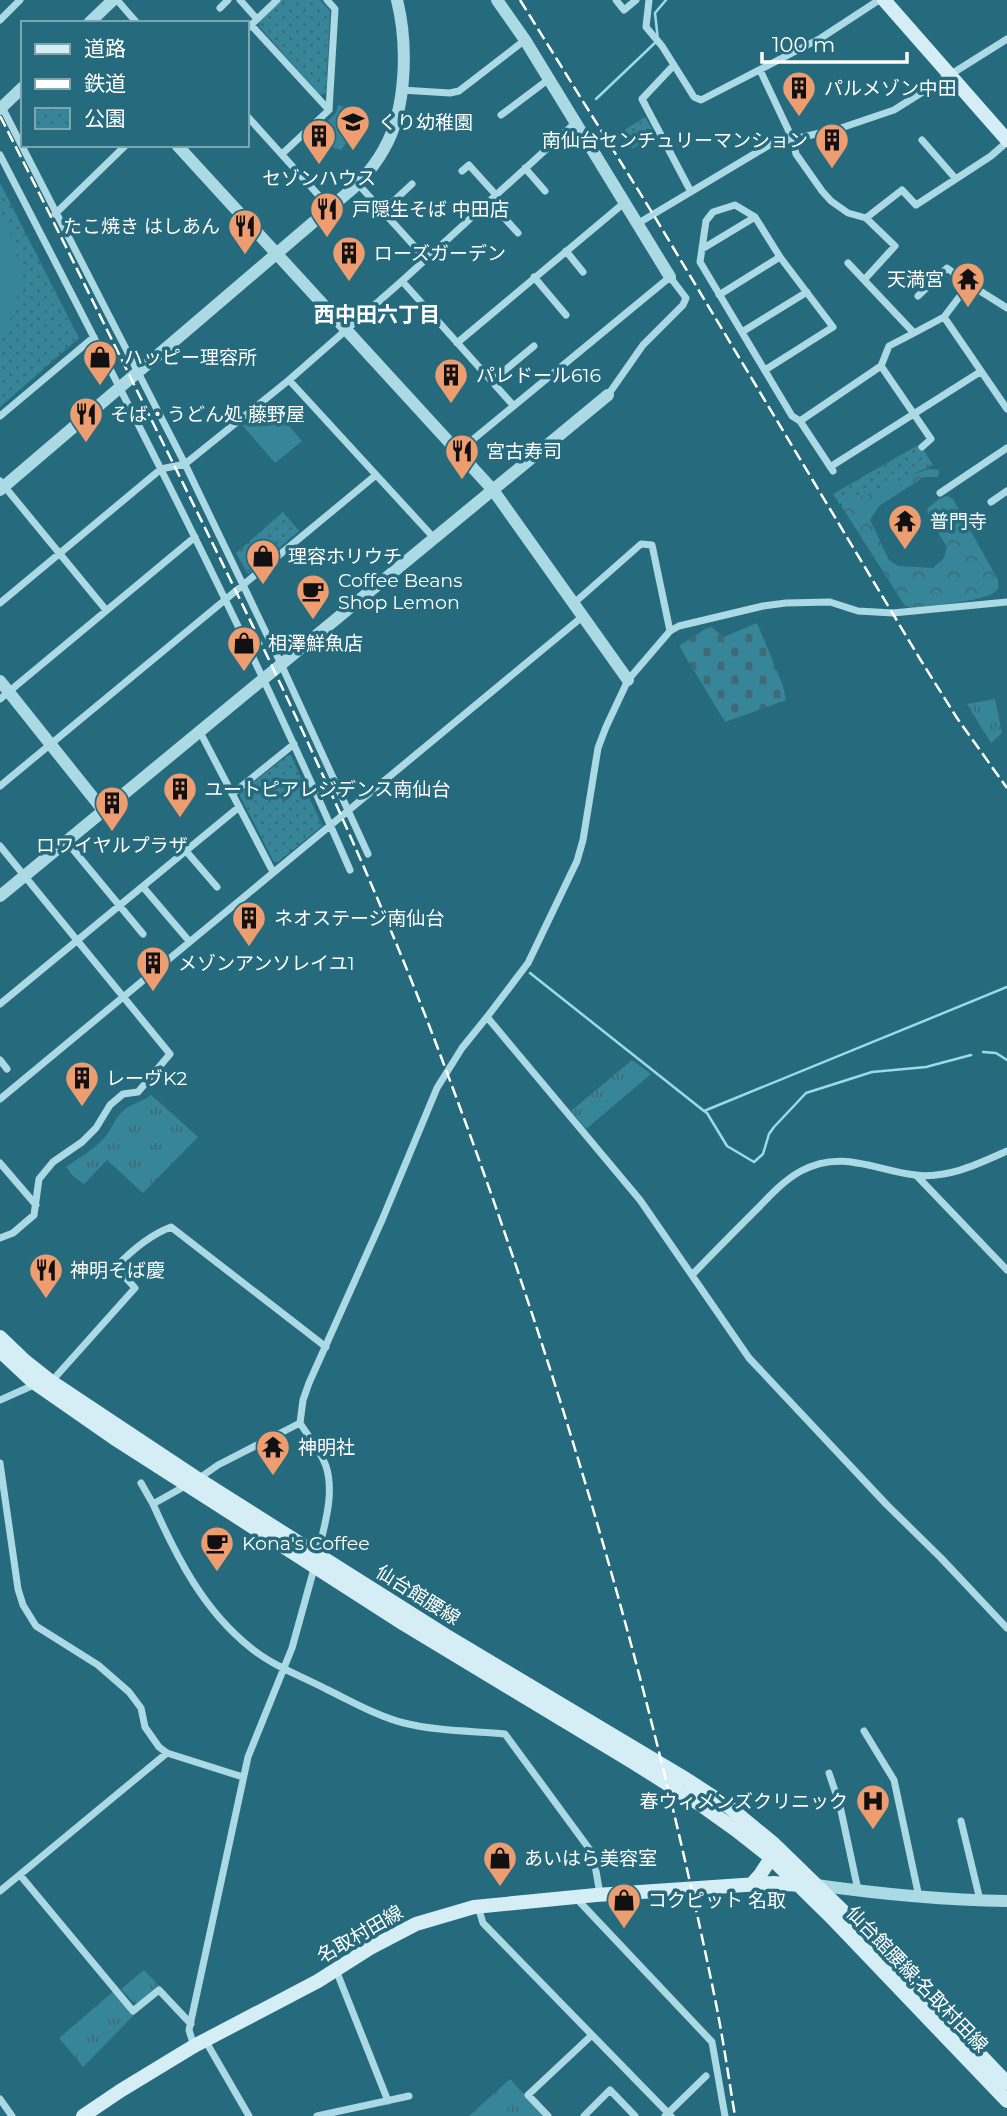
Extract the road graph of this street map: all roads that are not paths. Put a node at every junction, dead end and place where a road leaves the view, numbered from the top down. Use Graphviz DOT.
graph roads {
  1 [pos="20,0"];
  2 [pos="115,0"];
  3 [pos="228,0"];
  4 [pos="240,0"];
  5 [pos="277,0"];
  6 [pos="327,0"];
  7 [pos="397,0"];
  8 [pos="497,0"];
  9 [pos="616,0"];
  10 [pos="636,0"];
  11 [pos="649,0"];
  12 [pos="887,1"];
  13 [pos="220,8"];
  14 [pos="0,20"];
  15 [pos="91,21"];
  16 [pos="135,21"];
  17 [pos="252,24"];
  18 [pos="1007,39"];
  19 [pos="525,40"];
  20 [pos="674,65"];
  21 [pos="760,70"];
  22 [pos="949,74"];
  23 [pos="549,79"];
  24 [pos="21,89"];
  25 [pos="401,90"];
  26 [pos="1,107"];
  27 [pos="329,110"];
  28 [pos="501,115"];
  29 [pos="248,117"];
  30 [pos="575,122"];
  31 [pos="793,140"];
  32 [pos="922,140"];
  33 [pos="1007,141"];
  34 [pos="21,147"];
  35 [pos="21,147"];
  36 [pos="124,147"];
  37 [pos="179,147"];
  38 [pos="282,154"];
  39 [pos="0,155"];
  40 [pos="525,168"];
  41 [pos="462,171"];
  42 [pos="956,178"];
  43 [pos="358,184"];
  44 [pos="412,184"];
  45 [pos="545,191"];
  46 [pos="691,192"];
  47 [pos="493,198"];
  48 [pos="624,203"];
  49 [pos="330,208"];
  50 [pos="383,211"];
  51 [pos="55,214"];
  52 [pos="755,217"];
  53 [pos="866,218"];
  54 [pos="637,224"];
  55 [pos="518,233"];
  56 [pos="702,249"];
  57 [pos="566,251"];
  58 [pos="276,253"];
  59 [pos="780,257"];
  60 [pos="426,259"];
  61 [pos="848,263"];
  62 [pos="583,272"];
  63 [pos="670,276"];
  64 [pos="534,277"];
  65 [pos="864,280"];
  66 [pos="402,281"];
  67 [pos="969,284"];
  68 [pos="807,292"];
  69 [pos="719,295"];
  70 [pos="918,296"];
  71 [pos="1007,309"];
  72 [pos="566,315"];
  73 [pos="944,317"];
  74 [pos="346,331"];
  75 [pos="742,332"];
  76 [pos="914,333"];
  77 [pos="94,337"];
  78 [pos="457,343"];
  79 [pos="534,346"];
  80 [pos="881,366"];
  81 [pos="765,370"];
  82 [pos="980,372"];
  83 [pos="139,374"];
  84 [pos="289,380"];
  85 [pos="492,381"];
  86 [pos="120,389"];
  87 [pos="608,395"];
  88 [pos="513,405"];
  89 [pos="1007,409"];
  90 [pos="915,415"];
  91 [pos="0,416"];
  92 [pos="800,421"];
  93 [pos="922,447"];
  94 [pos="1007,448"];
  95 [pos="458,451"];
  96 [pos="185,464"];
  97 [pos="161,469"];
  98 [pos="376,475"];
  99 [pos="2,486"];
  100 [pos="493,491"];
  101 [pos="1007,491"];
  102 [pos="940,493"];
  103 [pos="991,502"];
  104 [pos="195,537"];
  105 [pos="434,538"];
  106 [pos="60,554"];
  107 [pos="244,586"];
  108 [pos="227,600"];
  109 [pos="1007,601"];
  110 [pos="0,603"];
  111 [pos="573,604"];
  112 [pos="106,610"];
  113 [pos="582,617"];
  114 [pos="670,631"];
  115 [pos="281,664"];
  116 [pos="264,678"];
  117 [pos="628,680"];
  118 [pos="0,681"];
  119 [pos="4,696"];
  120 [pos="200,732"];
  121 [pos="51,744"];
  122 [pos="294,744"];
  123 [pos="0,786"];
  124 [pos="232,794"];
  125 [pos="239,807"];
  126 [pos="103,810"];
  127 [pos="348,810"];
  128 [pos="331,825"];
  129 [pos="66,841"];
  130 [pos="0,846"];
  131 [pos="186,851"];
  132 [pos="368,854"];
  133 [pos="350,870"];
  134 [pos="274,872"];
  135 [pos="25,876"];
  136 [pos="143,887"];
  137 [pos="217,887"];
  138 [pos="0,896"];
  139 [pos="120,905"];
  140 [pos="144,934"];
  141 [pos="77,940"];
  142 [pos="189,942"];
  143 [pos="123,998"];
  144 [pos="0,1004"];
  145 [pos="487,1017"];
  146 [pos="0,1060"];
  147 [pos="7,1069"];
  148 [pos="0,1099"];
  149 [pos="1007,1151"];
  150 [pos="0,1163"];
  151 [pos="916,1175"];
  152 [pos="36,1205"];
  153 [pos="0,1238"];
  154 [pos="1007,1270"];
  155 [pos="693,1274"];
  156 [pos="0,1337"];
  157 [pos="326,1347"];
  158 [pos="0,1351"];
  159 [pos="44,1383"];
  160 [pos="0,1400"];
  161 [pos="300,1423"];
  162 [pos="0,1463"];
  163 [pos="193,1482"];
  164 [pos="141,1483"];
  165 [pos="2,1495"];
  166 [pos="153,1504"];
  167 [pos="316,1561"];
  168 [pos="1007,1628"];
  169 [pos="285,1668"];
  170 [pos="864,1731"];
  171 [pos="167,1753"];
  172 [pos="829,1773"];
  173 [pos="243,1777"];
  174 [pos="961,1821"];
  175 [pos="771,1858"];
  176 [pos="20,1875"];
  177 [pos="751,1885"];
  178 [pos="799,1885"];
  179 [pos="816,1885"];
  180 [pos="0,1891"];
  181 [pos="858,1891"];
  182 [pos="600,1895"];
  183 [pos="575,1897"];
  184 [pos="919,1897"];
  185 [pos="980,1900"];
  186 [pos="1007,1900"];
  187 [pos="477,1907"];
  188 [pos="336,1970"];
  189 [pos="191,2024"];
  190 [pos="592,2035"];
  191 [pos="200,2043"];
  192 [pos="706,2076"];
  193 [pos="1007,2083"];
  194 [pos="409,2096"];
  195 [pos="0,2099"];
  196 [pos="388,2101"];
  197 [pos="1007,2101"];
  198 [pos="668,2115"];
  199 [pos="12,2116"];
  200 [pos="83,2116"];
  201 [pos="248,2116"];
  202 [pos="317,2116"];
  203 [pos="548,2116"];
  204 [pos="584,2116"];
  205 [pos="635,2116"];
  206 [pos="725,2116"];
  1 -- 14 [label="street"];
  2 -- 15 [label="street"];
  2 -- 16 [label="street"];
  3 -- 13 [label="street"];
  4 -- 17 [label="street"];
  5 -- 17 [label="street"];
  6 -- 27 [label="street"];
  7 -- 25 [label="street"];
  8 -- 19 [label="street"];
  9 -- 10 [label="street"];
  11 -- 20 [label="street"];
  12 -- 21 [label="street"];
  12 -- 22 [label="main road"];
  17 -- 27 [label="street"];
  18 -- 22 [label="street"];
  19 -- 23 [label="street"];
  19 -- 25 [label="street"];
  20 -- 21 [label="street"];
  20 -- 46 [label="street"];
  21 -- 31 [label="street"];
  22 -- 31 [label="street"];
  22 -- 33 [label="main road"];
  23 -- 28 [label="street"];
  23 -- 30 [label="street"];
  24 -- 26 [label="street"];
  25 -- 43 [label="street"];
  26 -- 34 [label="street"];
  27 -- 38 [label="street"];
  29 -- 38 [label="street"];
  30 -- 40 [label="street"];
  30 -- 48 [label="street"];
  31 -- 46 [label="street"];
  31 -- 53 [label="street"];
  32 -- 42 [label="street"];
  33 -- 42 [label="street"];
  35 -- 51 [label="street"];
  36 -- 51 [label="street"];
  37 -- 58 [label="street"];
  38 -- 49 [label="street"];
  39 -- 77 [label="street"];
  40 -- 45 [label="street"];
  40 -- 47 [label="street"];
  41 -- 47 [label="street"];
  42 -- 53 [label="street"];
  43 -- 49 [label="street"];
  43 -- 50 [label="street"];
  44 -- 50 [label="street"];
  46 -- 54 [label="street"];
  47 -- 55 [label="street"];
  47 -- 60 [label="street"];
  48 -- 54 [label="street"];
  48 -- 57 [label="street"];
  49 -- 58 [label="street"];
  50 -- 60 [label="street"];
  51 -- 83 [label="street"];
  52 -- 56 [label="street"];
  52 -- 56 [label="street"];
  52 -- 59 [label="street"];
  53 -- 65 [label="street"];
  54 -- 63 [label="street"];
  56 -- 69 [label="street"];
  57 -- 62 [label="street"];
  57 -- 64 [label="street"];
  58 -- 74 [label="street"];
  58 -- 83 [label="street"];
  59 -- 68 [label="street"];
  59 -- 69 [label="street"];
  60 -- 66 [label="street"];
  61 -- 65 [label="street"];
  63 -- 87 [label="street"];
  63 -- 88 [label="street"];
  64 -- 72 [label="street"];
  64 -- 78 [label="street"];
  65 -- 76 [label="street"];
  66 -- 74 [label="street"];
  66 -- 78 [label="street"];
  67 -- 70 [label="street"];
  67 -- 71 [label="street"];
  67 -- 73 [label="street"];
  68 -- 75 [label="street"];
  68 -- 81 [label="street"];
  69 -- 75 [label="street"];
  73 -- 76 [label="street"];
  73 -- 82 [label="street"];
  74 -- 84 [label="street"];
  74 -- 95 [label="street"];
  75 -- 81 [label="street"];
  76 -- 80 [label="street"];
  77 -- 86 [label="street"];
  77 -- 91 [label="street"];
  78 -- 85 [label="street"];
  79 -- 85 [label="street"];
  80 -- 90 [label="street"];
  80 -- 92 [label="street"];
  81 -- 92 [label="street"];
  82 -- 89 [label="street"];
  82 -- 90 [label="street"];
  83 -- 86 [label="street"];
  83 -- 96 [label="street"];
  84 -- 96 [label="street"];
  84 -- 98 [label="street"];
  85 -- 88 [label="street"];
  86 -- 97 [label="street"];
  86 -- 99 [label="street"];
  87 -- 100 [label="street"];
  88 -- 95 [label="street"];
  90 -- 92 [label="street"];
  90 -- 93 [label="street"];
  94 -- 102 [label="street"];
  95 -- 100 [label="street"];
  96 -- 97 [label="street"];
  96 -- 107 [label="street"];
  97 -- 104 [label="street"];
  97 -- 106 [label="street"];
  98 -- 105 [label="street"];
  98 -- 107 [label="street"];
  99 -- 106 [label="street"];
  100 -- 105 [label="street"];
  100 -- 111 [label="street"];
  101 -- 103 [label="street"];
  104 -- 108 [label="street"];
  104 -- 112 [label="street"];
  105 -- 115 [label="street"];
  106 -- 110 [label="street"];
  106 -- 112 [label="street"];
  107 -- 108 [label="street"];
  107 -- 115 [label="street"];
  108 -- 116 [label="street"];
  108 -- 121 [label="street"];
  109 -- 114 [label="street"];
  111 -- 113 [label="street"];
  111 -- 114 [label="street"];
  112 -- 119 [label="street"];
  113 -- 117 [label="street"];
  113 -- 127 [label="street"];
  114 -- 117 [label="street"];
  115 -- 116 [label="street"];
  115 -- 127 [label="street"];
  116 -- 120 [label="street"];
  116 -- 122 [label="street"];
  117 -- 145 [label="street"];
  118 -- 119 [label="street"];
  119 -- 121 [label="street"];
  120 -- 124 [label="street"];
  120 -- 126 [label="street"];
  121 -- 123 [label="street"];
  121 -- 126 [label="street"];
  122 -- 124 [label="street"];
  122 -- 128 [label="street"];
  124 -- 125 [label="street"];
  125 -- 131 [label="street"];
  125 -- 134 [label="street"];
  126 -- 129 [label="street"];
  127 -- 128 [label="street"];
  127 -- 132 [label="street"];
  128 -- 133 [label="street"];
  128 -- 134 [label="street"];
  129 -- 135 [label="street"];
  129 -- 139 [label="street"];
  130 -- 135 [label="street"];
  131 -- 136 [label="street"];
  131 -- 137 [label="street"];
  134 -- 142 [label="street"];
  135 -- 138 [label="street"];
  135 -- 141 [label="street"];
  136 -- 139 [label="street"];
  136 -- 142 [label="street"];
  139 -- 140 [label="street"];
  139 -- 141 [label="street"];
  141 -- 143 [label="street"];
  141 -- 144 [label="street"];
  142 -- 143 [label="street"];
  143 -- 148 [label="street"];
  143 -- 152 [label="street"];
  145 -- 155 [label="street"];
  145 -- 157 [label="street"];
  146 -- 147 [label="street"];
  149 -- 151 [label="street"];
  150 -- 152 [label="street"];
  151 -- 154 [label="street"];
  151 -- 155 [label="street"];
  152 -- 153 [label="street"];
  155 -- 168 [label="street"];
  156 -- 159 [label="main road, 仙台館腰線"];
  157 -- 159 [label="street"];
  157 -- 161 [label="street"];
  158 -- 159 [label="main road, 仙台館腰線"];
  159 -- 160 [label="street"];
  159 -- 163 [label="main road, 仙台館腰線"];
  161 -- 163 [label="street"];
  161 -- 167 [label="street"];
  162 -- 165 [label="street"];
  163 -- 166 [label="street"];
  163 -- 167 [label="main road, 仙台館腰線"];
  164 -- 166 [label="street"];
  165 -- 171 [label="street"];
  166 -- 169 [label="street"];
  167 -- 169 [label="street"];
  167 -- 175 [label="main road, 仙台館腰線"];
  167 -- 179 [label="main road, 仙台館腰線"];
  169 -- 173 [label="street"];
  169 -- 182 [label="street"];
  170 -- 184 [label="street"];
  171 -- 173 [label="street"];
  171 -- 176 [label="street"];
  172 -- 181 [label="street"];
  173 -- 189 [label="street"];
  174 -- 185 [label="street"];
  175 -- 177 [label="main road"];
  175 -- 178 [label="main road, 仙台館腰線"];
  176 -- 180 [label="street"];
  176 -- 189 [label="street"];
  177 -- 178 [label="main road, 名取村田線"];
  177 -- 182 [label="main road, 名取村田線"];
  178 -- 179 [label="main road, 名取村田線"];
  178 -- 197 [label="main road, 仙台館腰線;名取村田線"];
  179 -- 181 [label="street"];
  179 -- 193 [label="main road, 仙台館腰線;名取村田線"];
  181 -- 184 [label="street"];
  182 -- 183 [label="main road, 名取村田線"];
  183 -- 187 [label="main road, 名取村田線"];
  183 -- 206 [label="street"];
  184 -- 185 [label="street"];
  185 -- 186 [label="street"];
  187 -- 188 [label="main road, 名取村田線"];
  187 -- 190 [label="street"];
  188 -- 191 [label="main road, 名取村田線"];
  188 -- 196 [label="street"];
  189 -- 191 [label="street"];
  190 -- 198 [label="street"];
  190 -- 203 [label="street"];
  191 -- 200 [label="main road, 名取村田線"];
  191 -- 201 [label="street"];
  192 -- 198 [label="street"];
  194 -- 196 [label="street"];
  195 -- 199 [label="street"];
  196 -- 202 [label="street"];
  204 -- 205 [label="street"];
}
